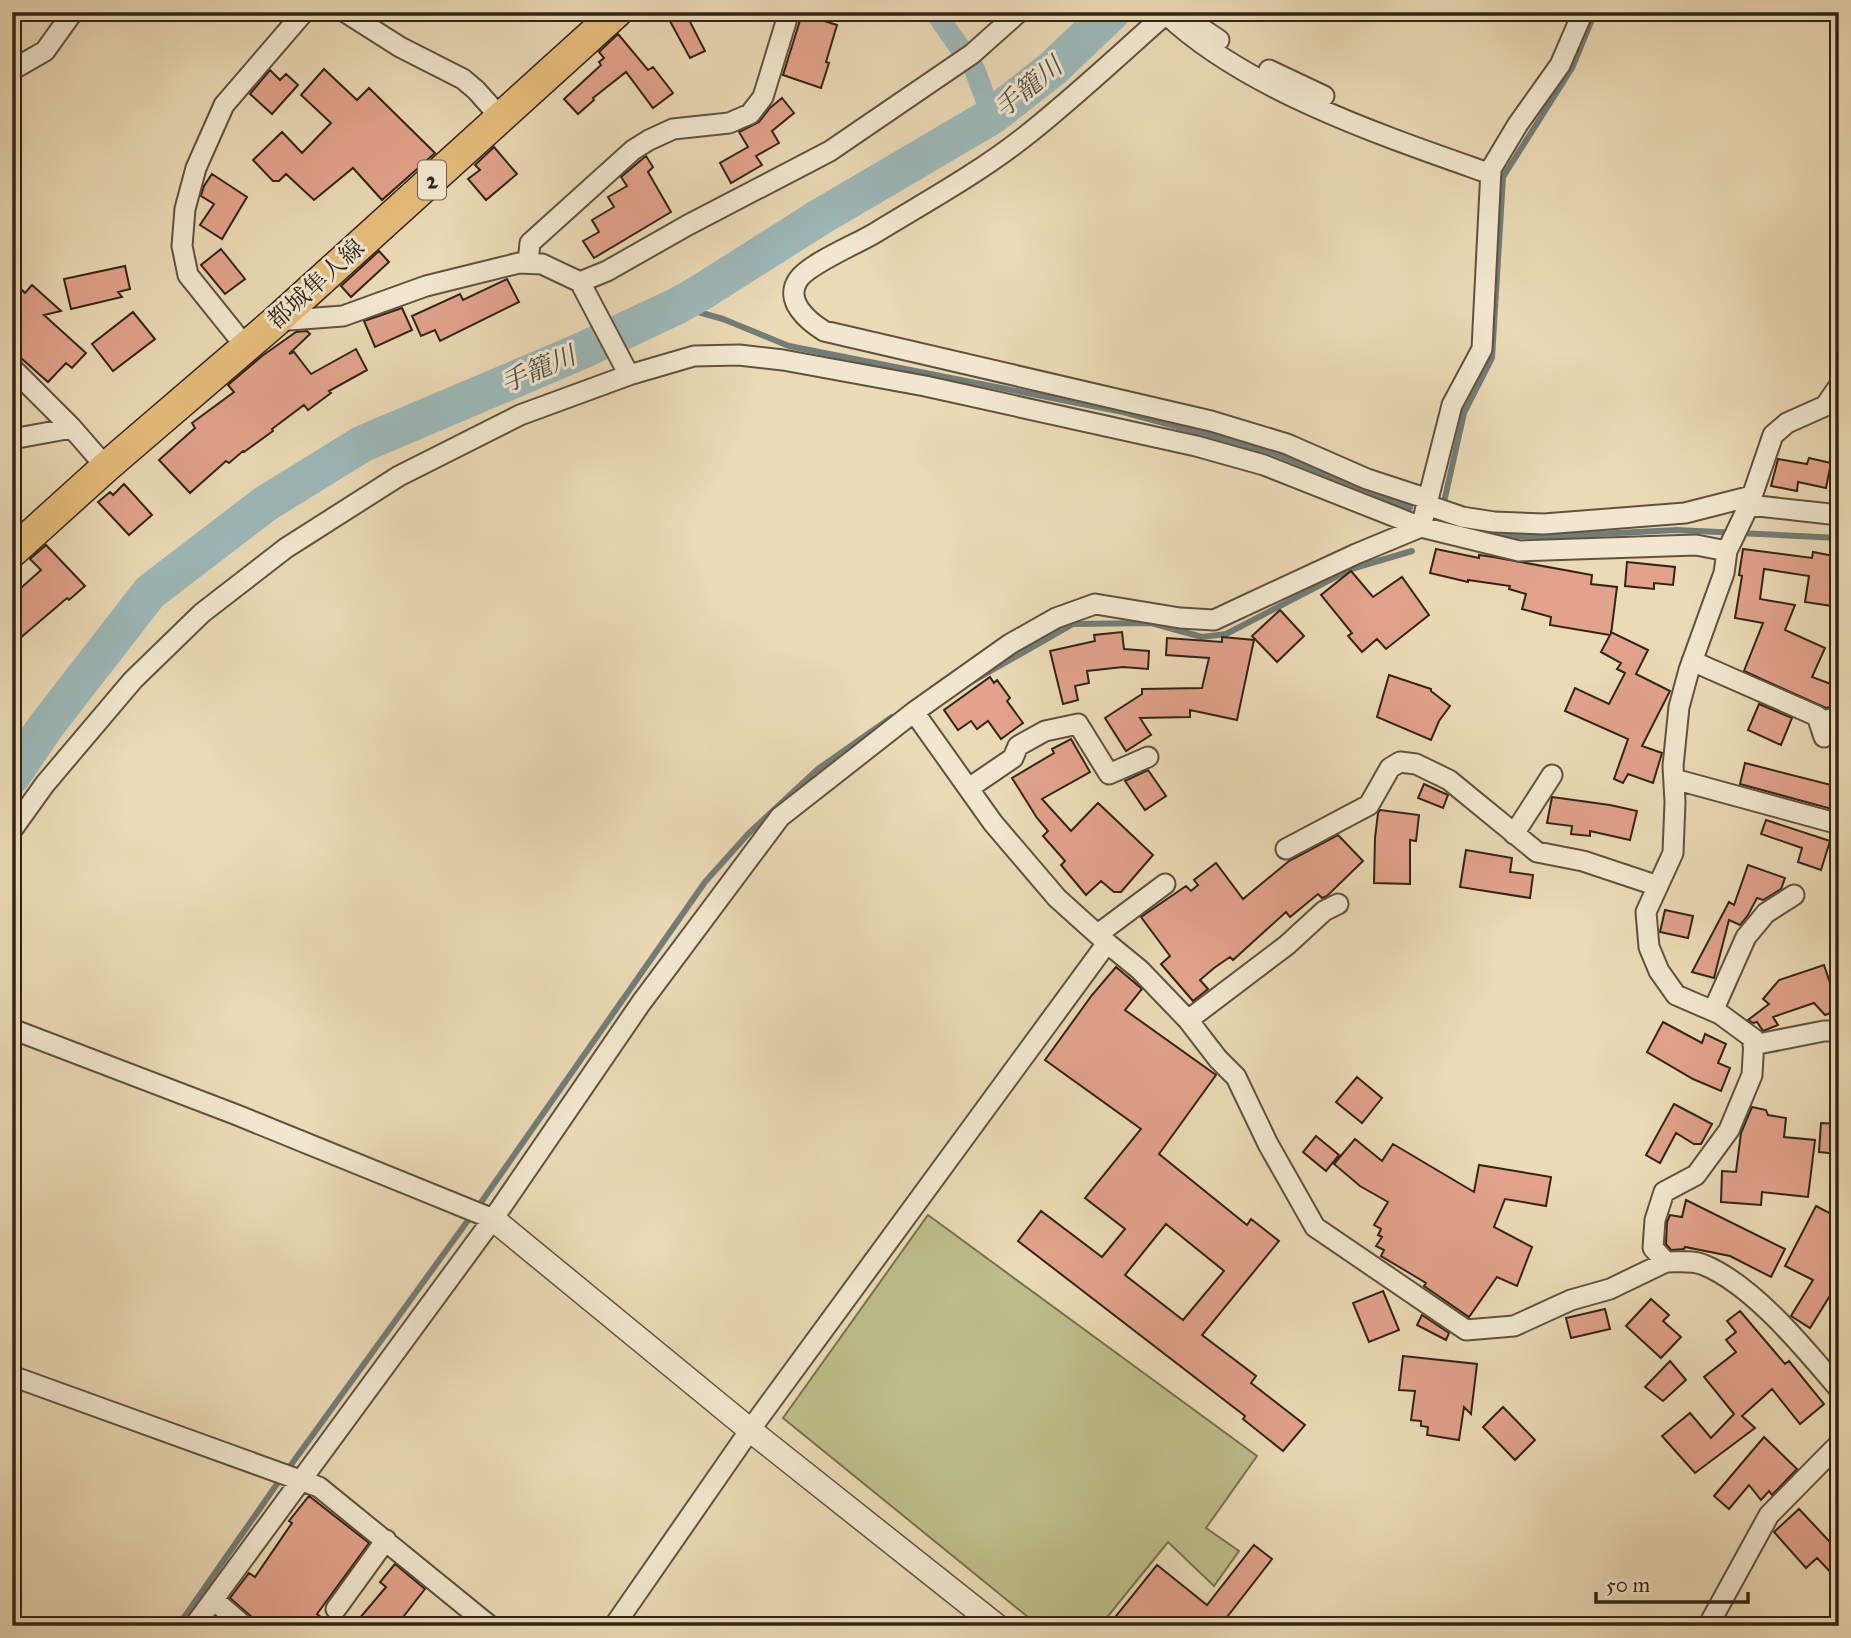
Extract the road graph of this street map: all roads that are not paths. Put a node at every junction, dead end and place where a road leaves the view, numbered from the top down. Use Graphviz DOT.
graph roads {
  1 [pos="73,12"];
  2 [pos="304,12"];
  3 [pos="345,12"];
  4 [pos="617,12"];
  5 [pos="789,12"];
  6 [pos="1019,12"];
  7 [pos="1186,12"];
  8 [pos="1583,12"];
  9 [pos="1167,13"];
  10 [pos="12,70"];
  11 [pos="500,118"];
  12 [pos="1493,168"];
  13 [pos="528,263"];
  14 [pos="580,282"];
  15 [pos="276,321"];
  16 [pos="245,346"];
  17 [pos="12,368"];
  18 [pos="629,375"];
  19 [pos="1839,386"];
  20 [pos="72,428"];
  21 [pos="12,439"];
  22 [pos="106,467"];
  23 [pos="1427,502"];
  24 [pos="1748,505"];
  25 [pos="1839,515"];
  26 [pos="1421,527"];
  27 [pos="1728,549"];
  28 [pos="12,552"];
  29 [pos="1692,661"];
  30 [pos="914,712"];
  31 [pos="1839,717"];
  32 [pos="1148,757"];
  33 [pos="1552,775"];
  34 [pos="1674,779"];
  35 [pos="969,788"];
  36 [pos="1839,824"];
  37 [pos="12,830"];
  38 [pos="1514,834"];
  39 [pos="1286,849"];
  40 [pos="1165,884"];
  41 [pos="1658,886"];
  42 [pos="1794,895"];
  43 [pos="1338,904"];
  44 [pos="1103,939"];
  45 [pos="1713,1011"];
  46 [pos="1188,1020"];
  47 [pos="12,1029"];
  48 [pos="1839,1031"];
  49 [pos="1754,1045"];
  50 [pos="493,1219"];
  51 [pos="1666,1262"];
  52 [pos="12,1377"];
  53 [pos="1839,1389"];
  54 [pos="750,1430"];
  55 [pos="1839,1444"];
  56 [pos="302,1479"];
  57 [pos="386,1540"];
  58 [pos="214,1600"];
  59 [pos="336,1609"];
  60 [pos="995,1625"];
  61 [pos="194,1626"];
  62 [pos="244,1626"];
  63 [pos="490,1626"];
  64 [pos="614,1626"];
  65 [pos="1708,1626"];
  1 -- 10 [label="street"];
  2 -- 16 [label="street"];
  3 -- 11 [label="street"];
  4 -- 11 [label="main road, 都城隼人線 / 2"];
  5 -- 13 [label="street"];
  6 -- 14 [label="street"];
  7 -- 12 [label="street"];
  8 -- 12 [label="street"];
  9 -- 12 [label="street"];
  9 -- 23 [label="street"];
  11 -- 15 [label="main road, 都城隼人線 / 2"];
  12 -- 23 [label="street"];
  13 -- 14 [label="street"];
  13 -- 15 [label="street"];
  14 -- 18 [label="street"];
  15 -- 16 [label="main road, 都城隼人線 / 2"];
  16 -- 22 [label="main road, 都城隼人線 / 2"];
  17 -- 20 [label="street"];
  18 -- 26 [label="street"];
  18 -- 37 [label="street"];
  19 -- 24 [label="street"];
  20 -- 21 [label="street"];
  20 -- 22 [label="street"];
  22 -- 28 [label="main road, 都城隼人線 / 2"];
  23 -- 24 [label="street"];
  23 -- 26 [label="street"];
  24 -- 25 [label="street"];
  24 -- 27 [label="street"];
  26 -- 27 [label="street"];
  26 -- 30 [label="street"];
  27 -- 29 [label="street"];
  29 -- 31 [label="street"];
  29 -- 34 [label="street"];
  30 -- 35 [label="street"];
  30 -- 50 [label="street"];
  32 -- 35 [label="street"];
  33 -- 38 [label="street"];
  34 -- 36 [label="street"];
  34 -- 41 [label="street"];
  35 -- 44 [label="street"];
  38 -- 39 [label="street"];
  38 -- 41 [label="street"];
  40 -- 44 [label="street"];
  41 -- 45 [label="street"];
  42 -- 45 [label="street"];
  43 -- 46 [label="street"];
  44 -- 46 [label="street"];
  44 -- 54 [label="street"];
  45 -- 49 [label="street"];
  46 -- 51 [label="street"];
  47 -- 50 [label="street"];
  48 -- 49 [label="street"];
  49 -- 51 [label="street"];
  50 -- 54 [label="street"];
  50 -- 56 [label="street"];
  51 -- 53 [label="street"];
  52 -- 56 [label="street"];
  54 -- 60 [label="street"];
  54 -- 64 [label="street"];
  55 -- 65 [label="street"];
  56 -- 57 [label="street"];
  56 -- 58 [label="street"];
  57 -- 59 [label="street"];
  57 -- 63 [label="street"];
  58 -- 61 [label="street"];
  58 -- 62 [label="street"];
}
